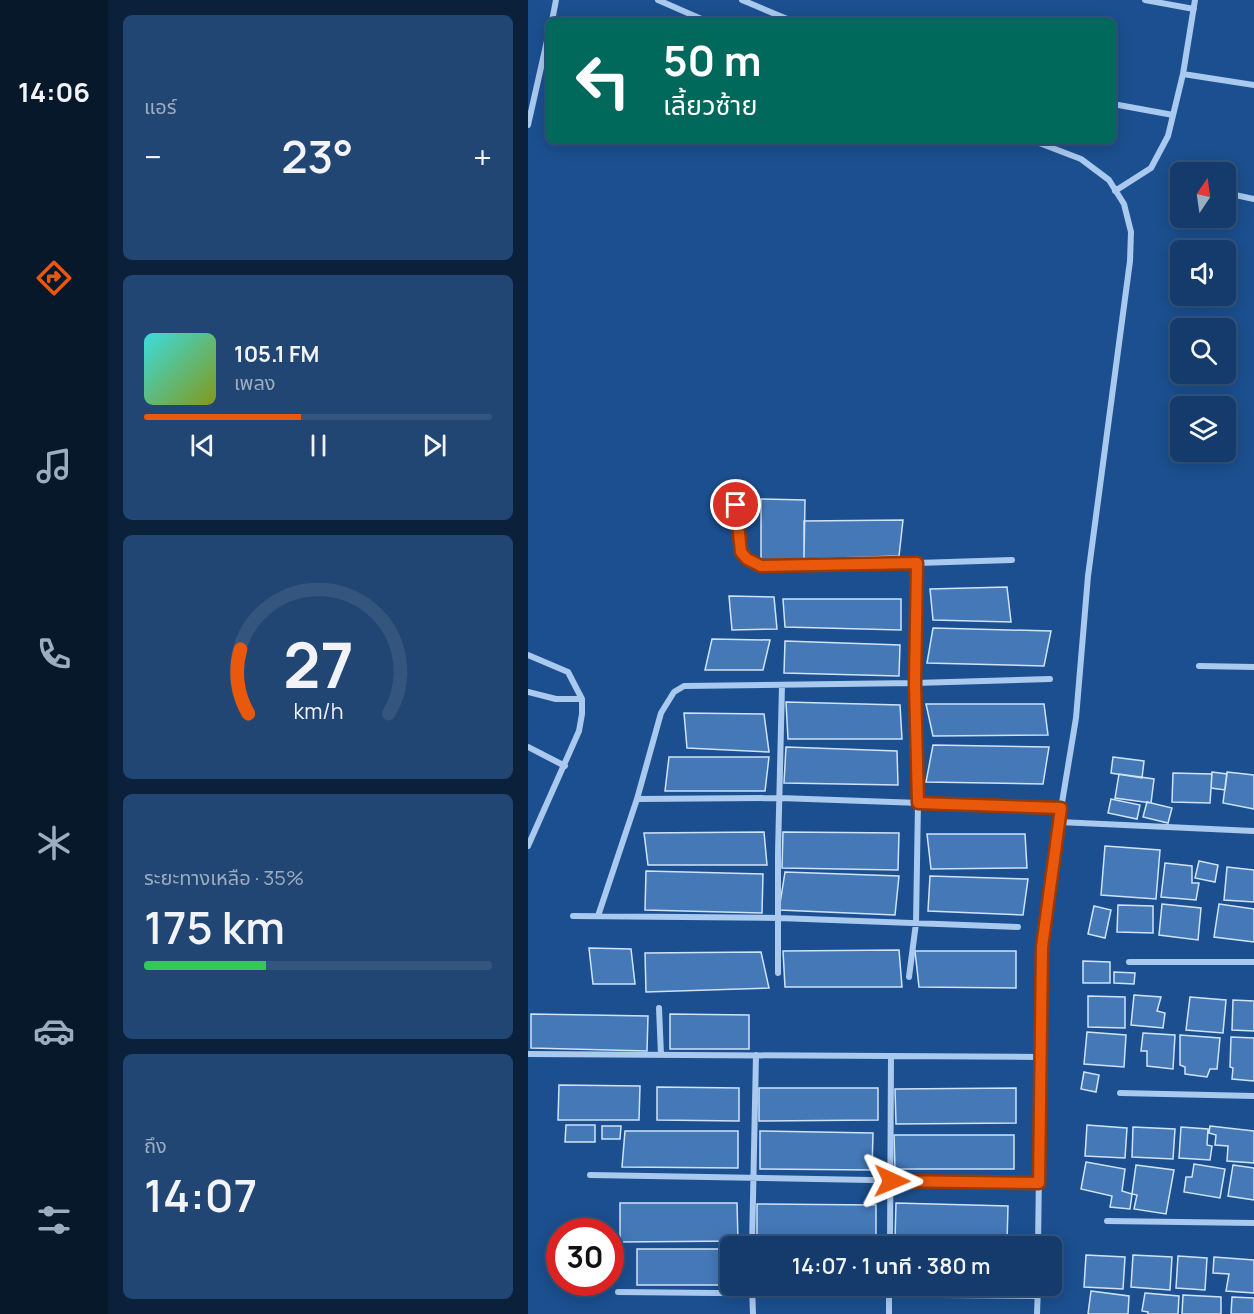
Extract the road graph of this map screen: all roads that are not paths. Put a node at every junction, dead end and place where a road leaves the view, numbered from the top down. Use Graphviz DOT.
graph roads {
  1 [pos="556,0"];
  2 [pos="658,0"];
  3 [pos="742,0"];
  4 [pos="1145,0"];
  5 [pos="1196,0"];
  6 [pos="1194,9"];
  7 [pos="553,18"];
  8 [pos="699,18"];
  9 [pos="785,18"];
  10 [pos="546,45"];
  11 [pos="1183,74"];
  12 [pos="1254,85"];
  13 [pos="1116,105"];
  14 [pos="1173,115"];
  15 [pos="528,125"];
  16 [pos="1042,144"];
  17 [pos="1115,191"];
  18 [pos="1236,196"];
  19 [pos="1254,199"];
  20 [pos="736,505"];
  21 [pos="1012,560"];
  22 [pos="917,563"];
  23 [pos="528,655"];
  24 [pos="1199,666"];
  25 [pos="1254,667"];
  26 [pos="1050,679"];
  27 [pos="915,683"];
  28 [pos="782,685"];
  29 [pos="528,692"];
  30 [pos="582,699"];
  31 [pos="528,747"];
  32 [pos="565,766"];
  33 [pos="780,798"];
  34 [pos="637,799"];
  35 [pos="918,803"];
  36 [pos="1061,808"];
  37 [pos="1059,822"];
  38 [pos="1254,831"];
  39 [pos="528,846"];
  40 [pos="573,916"];
  41 [pos="598,916"];
  42 [pos="779,918"];
  43 [pos="916,923"];
  44 [pos="1018,927"];
  45 [pos="1129,962"];
  46 [pos="1254,962"];
  47 [pos="778,973"];
  48 [pos="909,977"];
  49 [pos="660,1008"];
  50 [pos="528,1054"];
  51 [pos="661,1055"];
  52 [pos="756,1055"];
  53 [pos="891,1056"];
  54 [pos="1040,1057"];
  55 [pos="1119,1093"];
  56 [pos="1254,1096"];
  57 [pos="590,1175"];
  58 [pos="753,1179"];
  59 [pos="892,1181"];
  60 [pos="1039,1183"];
  61 [pos="1107,1221"];
  62 [pos="1254,1224"];
  63 [pos="752,1236"];
  64 [pos="890,1236"];
  65 [pos="1038,1236"];
  66 [pos="720,1290"];
  67 [pos="624,1292"];
  68 [pos="752,1296"];
  69 [pos="889,1296"];
  70 [pos="1037,1296"];
  71 [pos="753,1314"];
  72 [pos="889,1314"];
  73 [pos="1037,1314"];
  1 -- 7 [label="street"];
  2 -- 8 [label="street"];
  3 -- 9 [label="street"];
  4 -- 6 [label="street"];
  5 -- 6 [label="street"];
  6 -- 11 [label="street"];
  10 -- 15 [label="street"];
  11 -- 12 [label="street"];
  11 -- 14 [label="street"];
  13 -- 14 [label="street"];
  14 -- 17 [label="street"];
  16 -- 17 [label="street"];
  17 -- 36 [label="street"];
  18 -- 19 [label="street"];
  20 -- 22 [label="street"];
  21 -- 22 [label="street"];
  22 -- 27 [label="street"];
  23 -- 30 [label="street"];
  24 -- 25 [label="street"];
  26 -- 27 [label="street"];
  27 -- 28 [label="street"];
  27 -- 35 [label="street"];
  28 -- 33 [label="street"];
  28 -- 34 [label="street"];
  29 -- 30 [label="street"];
  30 -- 32 [label="street"];
  31 -- 32 [label="street"];
  32 -- 39 [label="street"];
  33 -- 34 [label="street"];
  33 -- 35 [label="street"];
  33 -- 42 [label="street"];
  34 -- 41 [label="street"];
  35 -- 36 [label="street"];
  35 -- 43 [label="street"];
  36 -- 37 [label="street"];
  37 -- 38 [label="street"];
  37 -- 54 [label="street"];
  40 -- 41 [label="street"];
  41 -- 42 [label="street"];
  42 -- 43 [label="street"];
  42 -- 47 [label="street"];
  43 -- 44 [label="street"];
  43 -- 48 [label="street"];
  45 -- 46 [label="street"];
  49 -- 51 [label="street"];
  50 -- 51 [label="street"];
  51 -- 52 [label="street"];
  52 -- 53 [label="street"];
  52 -- 58 [label="street"];
  53 -- 54 [label="street"];
  53 -- 59 [label="street"];
  54 -- 60 [label="street"];
  55 -- 56 [label="street"];
  57 -- 58 [label="street"];
  58 -- 59 [label="street"];
  58 -- 63 [label="street"];
  59 -- 60 [label="street"];
  59 -- 64 [label="street"];
  60 -- 65 [label="street"];
  61 -- 62 [label="street"];
  66 -- 67 [label="street"];
  68 -- 71 [label="street"];
  69 -- 72 [label="street"];
  70 -- 73 [label="street"];
}
